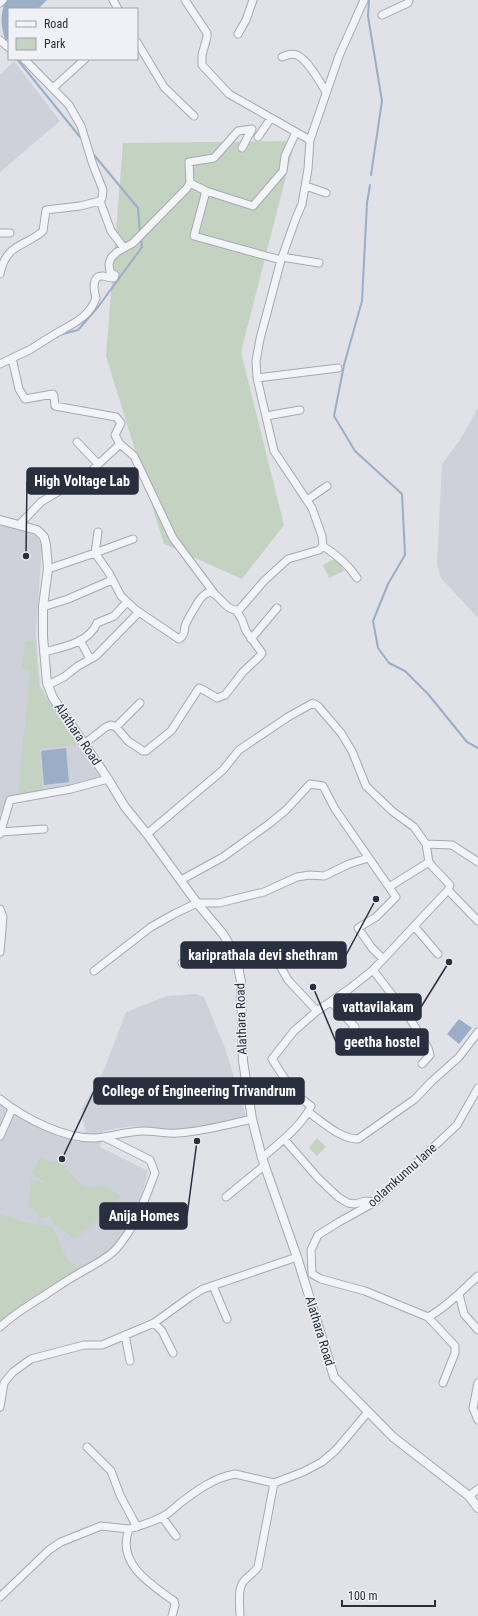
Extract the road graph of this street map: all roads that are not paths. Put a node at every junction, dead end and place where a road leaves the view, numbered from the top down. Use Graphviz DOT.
graph roads {
  1 [pos="3,0"];
  2 [pos="186,0"];
  3 [pos="253,0"];
  4 [pos="364,0"];
  5 [pos="409,0"];
  6 [pos="0,4"];
  7 [pos="382,16"];
  8 [pos="238,34"];
  9 [pos="0,40"];
  10 [pos="138,44"];
  11 [pos="8,47"];
  12 [pos="282,57"];
  13 [pos="25,60"];
  14 [pos="84,60"];
  15 [pos="53,88"];
  16 [pos="326,92"];
  17 [pos="194,116"];
  18 [pos="271,118"];
  19 [pos="296,132"];
  20 [pos="258,137"];
  21 [pos="310,140"];
  22 [pos="242,148"];
  23 [pos="190,183"];
  24 [pos="306,186"];
  25 [pos="206,191"];
  26 [pos="326,193"];
  27 [pos="100,200"];
  28 [pos="0,233"];
  29 [pos="10,233"];
  30 [pos="124,248"];
  31 [pos="281,258"];
  32 [pos="319,263"];
  33 [pos="0,274"];
  34 [pos="12,358"];
  35 [pos="0,364"];
  36 [pos="338,368"];
  37 [pos="257,378"];
  38 [pos="300,410"];
  39 [pos="266,416"];
  40 [pos="77,442"];
  41 [pos="120,444"];
  42 [pos="98,464"];
  43 [pos="327,486"];
  44 [pos="307,500"];
  45 [pos="0,520"];
  46 [pos="20,524"];
  47 [pos="98,532"];
  48 [pos="133,539"];
  49 [pos="323,546"];
  50 [pos="95,553"];
  51 [pos="48,569"];
  52 [pos="357,578"];
  53 [pos="112,580"];
  54 [pos="214,593"];
  55 [pos="127,602"];
  56 [pos="43,607"];
  57 [pos="277,608"];
  58 [pos="236,610"];
  59 [pos="139,612"];
  60 [pos="251,639"];
  61 [pos="80,640"];
  62 [pos="44,652"];
  63 [pos="90,659"];
  64 [pos="48,685"];
  65 [pos="140,703"];
  66 [pos="116,727"];
  67 [pos="84,744"];
  68 [pos="108,779"];
  69 [pos="44,829"];
  70 [pos="0,833"];
  71 [pos="148,834"];
  72 [pos="426,844"];
  73 [pos="368,858"];
  74 [pos="429,862"];
  75 [pos="478,862"];
  76 [pos="181,880"];
  77 [pos="389,887"];
  78 [pos="448,890"];
  79 [pos="197,903"];
  80 [pos="0,909"];
  81 [pos="478,921"];
  82 [pos="414,926"];
  83 [pos="270,948"];
  84 [pos="0,952"];
  85 [pos="438,954"];
  86 [pos="383,959"];
  87 [pos="237,962"];
  88 [pos="182,963"];
  89 [pos="373,970"];
  90 [pos="94,971"];
  91 [pos="331,1002"];
  92 [pos="317,1011"];
  93 [pos="350,1032"];
  94 [pos="478,1032"];
  95 [pos="422,1064"];
  96 [pos="478,1088"];
  97 [pos="0,1099"];
  98 [pos="12,1109"];
  99 [pos="308,1112"];
  100 [pos="252,1119"];
  101 [pos="0,1136"];
  102 [pos="104,1137"];
  103 [pos="284,1139"];
  104 [pos="264,1161"];
  105 [pos="226,1197"];
  106 [pos="375,1202"];
  107 [pos="297,1257"];
  108 [pos="478,1276"];
  109 [pos="213,1286"];
  110 [pos="459,1294"];
  111 [pos="428,1317"];
  112 [pos="227,1319"];
  113 [pos="154,1323"];
  114 [pos="0,1327"];
  115 [pos="478,1330"];
  116 [pos="125,1335"];
  117 [pos="173,1353"];
  118 [pos="130,1361"];
  119 [pos="443,1383"];
  120 [pos="478,1383"];
  121 [pos="0,1407"];
  122 [pos="368,1412"];
  123 [pos="478,1420"];
  124 [pos="87,1447"];
  125 [pos="274,1483"];
  126 [pos="478,1489"];
  127 [pos="469,1496"];
  128 [pos="478,1508"];
  129 [pos="162,1517"];
  130 [pos="137,1526"];
  131 [pos="129,1529"];
  132 [pos="176,1536"];
  133 [pos="0,1597"];
  134 [pos="172,1616"];
  135 [pos="240,1616"];
  1 -- 6 [label="street"];
  2 -- 18 [label="street"];
  3 -- 8 [label="street"];
  4 -- 16 [label="street"];
  5 -- 7 [label="street"];
  9 -- 11 [label="street"];
  10 -- 17 [label="street"];
  12 -- 16 [label="street"];
  13 -- 15 [label="street"];
  14 -- 15 [label="street"];
  15 -- 27 [label="street"];
  16 -- 21 [label="street"];
  18 -- 19 [label="street"];
  18 -- 20 [label="street"];
  19 -- 21 [label="street"];
  19 -- 25 [label="street"];
  21 -- 24 [label="street"];
  22 -- 23 [label="street"];
  23 -- 25 [label="street"];
  23 -- 30 [label="street"];
  24 -- 26 [label="street"];
  24 -- 31 [label="street"];
  25 -- 31 [label="street"];
  27 -- 30 [label="street"];
  27 -- 33 [label="street"];
  28 -- 29 [label="street"];
  30 -- 34 [label="street"];
  31 -- 32 [label="street"];
  31 -- 37 [label="street"];
  34 -- 35 [label="street"];
  34 -- 41 [label="street"];
  36 -- 37 [label="street"];
  37 -- 39 [label="street"];
  38 -- 39 [label="street"];
  39 -- 44 [label="street"];
  40 -- 42 [label="street"];
  41 -- 42 [label="street"];
  41 -- 54 [label="street"];
  42 -- 46 [label="street"];
  43 -- 44 [label="street"];
  44 -- 49 [label="street"];
  45 -- 46 [label="street, Alathara Road"];
  46 -- 51 [label="street, Alathara Road"];
  47 -- 50 [label="street"];
  48 -- 50 [label="street"];
  49 -- 52 [label="street"];
  49 -- 58 [label="street"];
  50 -- 51 [label="street"];
  50 -- 53 [label="street"];
  51 -- 56 [label="street, Alathara Road"];
  53 -- 55 [label="street"];
  53 -- 56 [label="street"];
  54 -- 58 [label="street"];
  54 -- 59 [label="street"];
  55 -- 59 [label="street"];
  55 -- 61 [label="street"];
  56 -- 62 [label="street, Alathara Road"];
  57 -- 60 [label="street"];
  58 -- 60 [label="street"];
  59 -- 63 [label="street"];
  60 -- 66 [label="street"];
  61 -- 62 [label="street"];
  61 -- 63 [label="street"];
  62 -- 64 [label="street, Alathara Road"];
  63 -- 64 [label="street"];
  64 -- 67 [label="street, Alathara Road"];
  65 -- 66 [label="street"];
  66 -- 67 [label="street"];
  67 -- 68 [label="street, Alathara Road"];
  68 -- 70 [label="street"];
  68 -- 71 [label="street, Alathara Road"];
  69 -- 70 [label="street"];
  71 -- 72 [label="street"];
  71 -- 76 [label="street, Alathara Road"];
  72 -- 74 [label="street"];
  72 -- 75 [label="street"];
  73 -- 76 [label="street"];
  73 -- 77 [label="street"];
  73 -- 79 [label="street"];
  74 -- 77 [label="street"];
  74 -- 78 [label="street"];
  76 -- 79 [label="street, Alathara Road"];
  77 -- 86 [label="street"];
  78 -- 81 [label="street"];
  78 -- 82 [label="street"];
  79 -- 87 [label="street, Alathara Road"];
  79 -- 90 [label="street"];
  80 -- 84 [label="street"];
  82 -- 85 [label="street"];
  82 -- 86 [label="street"];
  83 -- 92 [label="street"];
  86 -- 89 [label="street"];
  87 -- 88 [label="street"];
  87 -- 100 [label="street, Alathara Road"];
  89 -- 91 [label="street"];
  89 -- 95 [label="street"];
  91 -- 92 [label="street"];
  91 -- 93 [label="street"];
  92 -- 99 [label="street"];
  94 -- 99 [label="street"];
  96 -- 106 [label="street, oolamkunnu lane"];
  97 -- 98 [label="street"];
  98 -- 101 [label="street"];
  98 -- 102 [label="street"];
  99 -- 103 [label="street"];
  100 -- 102 [label="street"];
  100 -- 104 [label="street, Alathara Road"];
  102 -- 114 [label="street"];
  103 -- 104 [label="street"];
  103 -- 106 [label="street"];
  104 -- 105 [label="street"];
  104 -- 107 [label="street, Alathara Road"];
  106 -- 111 [label="street, oolamkunnu lane"];
  107 -- 109 [label="street"];
  107 -- 122 [label="street, Alathara Road"];
  108 -- 110 [label="street"];
  109 -- 112 [label="street"];
  109 -- 113 [label="street"];
  110 -- 111 [label="street"];
  110 -- 115 [label="street"];
  111 -- 119 [label="street"];
  113 -- 116 [label="street"];
  113 -- 117 [label="street"];
  116 -- 118 [label="street"];
  116 -- 121 [label="street"];
  120 -- 123 [label="street"];
  122 -- 125 [label="street"];
  122 -- 127 [label="street, Alathara Road"];
  124 -- 130 [label="street"];
  125 -- 129 [label="street"];
  125 -- 135 [label="street"];
  126 -- 127 [label="street"];
  127 -- 128 [label="street, Alathara Road"];
  129 -- 130 [label="street"];
  129 -- 132 [label="street"];
  130 -- 131 [label="street"];
  131 -- 133 [label="street"];
  131 -- 134 [label="street"];
}
